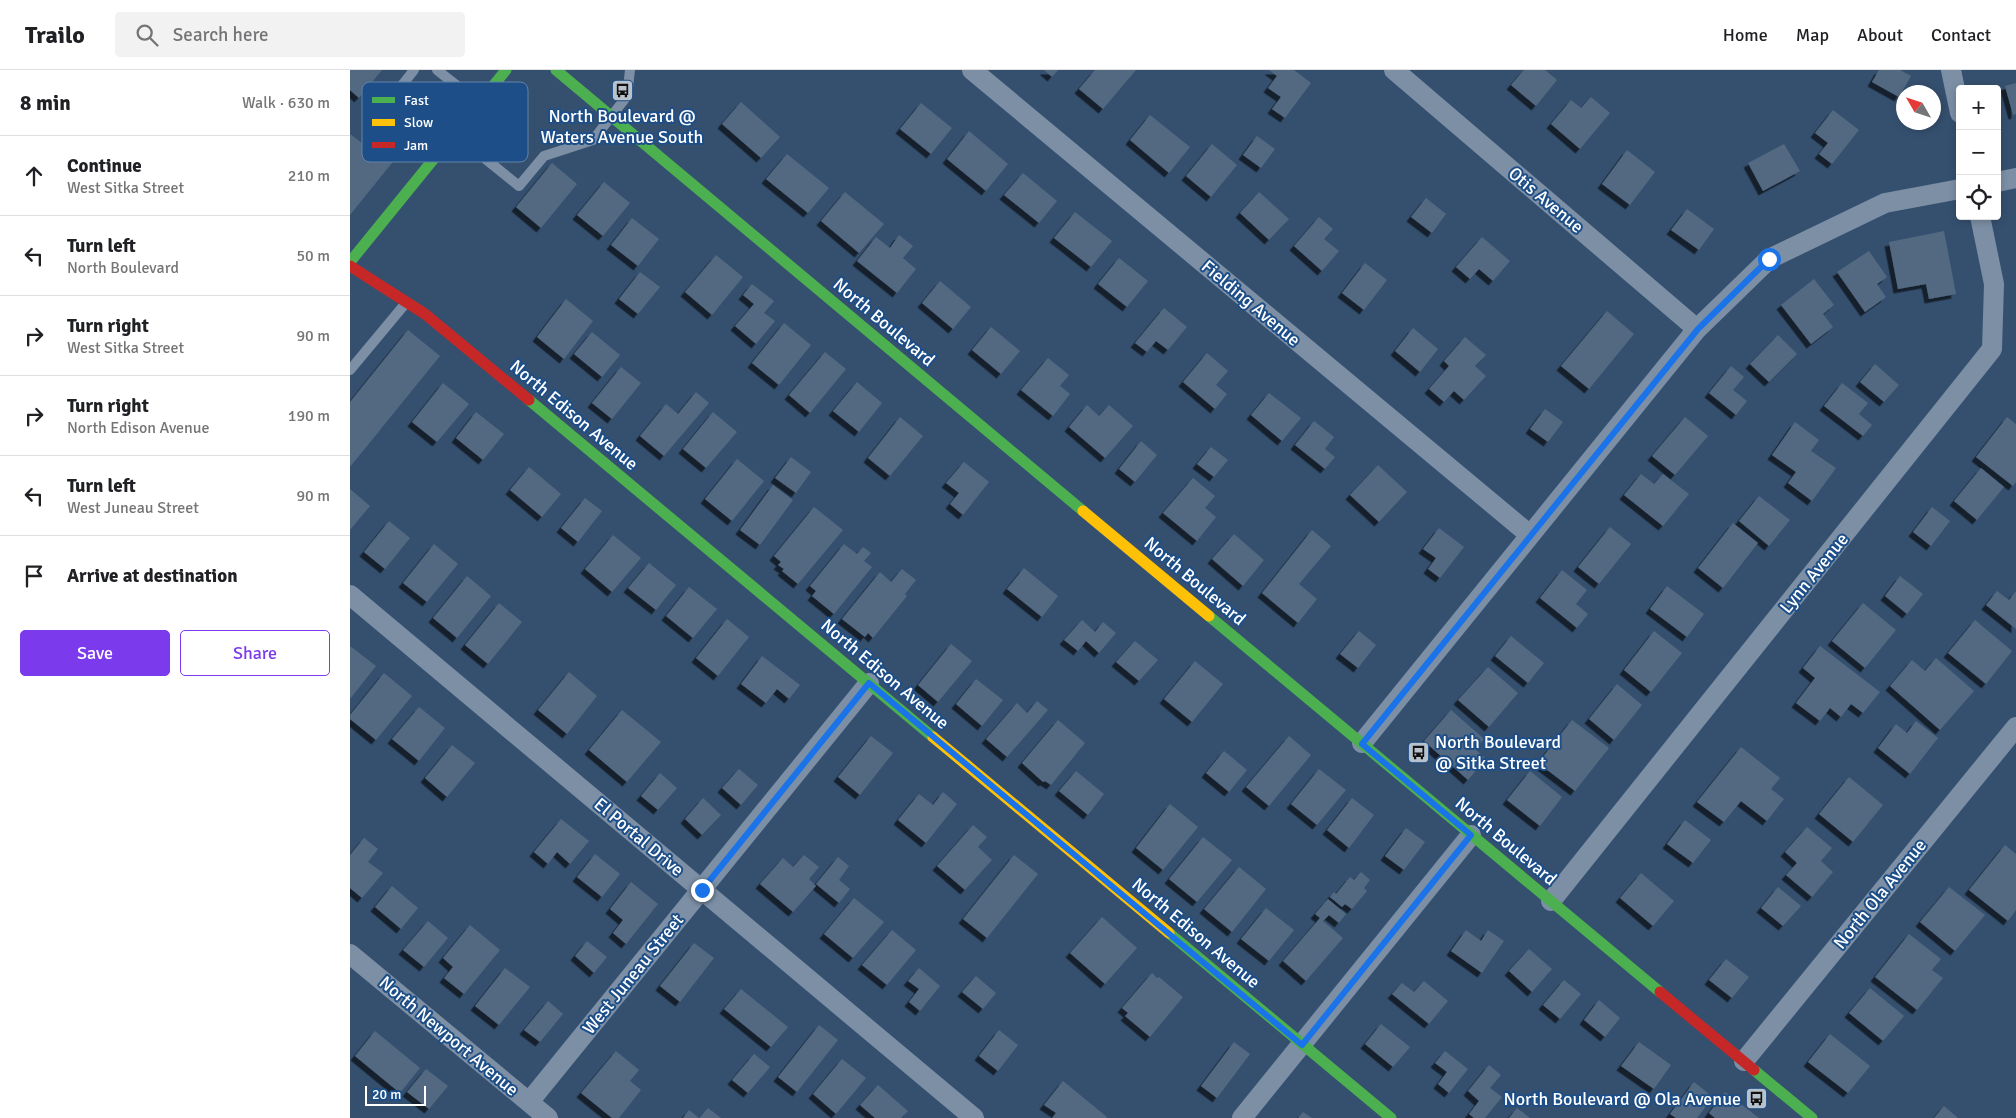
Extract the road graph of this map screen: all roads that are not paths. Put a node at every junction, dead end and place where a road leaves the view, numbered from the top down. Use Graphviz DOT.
graph roads {
  1 [pos="414,70"];
  2 [pos="437,70"];
  3 [pos="506,70"];
  4 [pos="556,70"];
  5 [pos="630,70"];
  6 [pos="972,70"];
  7 [pos="1394,70"];
  8 [pos="1952,70"];
  9 [pos="405,82"];
  10 [pos="452,82"];
  11 [pos="496,82"];
  12 [pos="1956,92"];
  13 [pos="612,117"];
  14 [pos="432,162"];
  15 [pos="490,162"];
  16 [pos="2016,178"];
  17 [pos="2001,181"];
  18 [pos="1956,190"];
  19 [pos="1981,220"];
  20 [pos="350,262"];
  21 [pos="350,266"];
  22 [pos="407,303"];
  23 [pos="1698,329"];
  24 [pos="350,370"];
  25 [pos="1530,535"];
  26 [pos="350,595"];
  27 [pos="869,683"];
  28 [pos="2016,726"];
  29 [pos="1362,744"];
  30 [pos="1471,835"];
  31 [pos="702,890"];
  32 [pos="1551,901"];
  33 [pos="350,954"];
  34 [pos="1302,1045"];
  35 [pos="1744,1061"];
  36 [pos="529,1102"];
  37 [pos="548,1118"];
  38 [pos="974,1118"];
  39 [pos="1242,1118"];
  40 [pos="1391,1118"];
  41 [pos="1812,1118"];
  1 -- 9 [label="lane"];
  2 -- 10 [label="lane"];
  3 -- 11 [label="street"];
  4 -- 13 [label="street, North Boulevard"];
  5 -- 13 [label="lane"];
  6 -- 25 [label="street, Fielding Avenue"];
  7 -- 23 [label="street, Otis Avenue"];
  8 -- 12 [label="street"];
  13 -- 15 [label="lane"];
  13 -- 29 [label="street, North Boulevard"];
  14 -- 20 [label="street"];
  16 -- 17 [label="street"];
  18 -- 23 [label="street"];
  19 -- 32 [label="street, Lynn Avenue"];
  21 -- 22 [label="street, North Edison Avenue"];
  22 -- 24 [label="lane"];
  22 -- 27 [label="street, North Edison Avenue"];
  23 -- 25 [label="street"];
  25 -- 29 [label="street"];
  26 -- 31 [label="street, El Portal Drive"];
  27 -- 31 [label="street, West Juneau Street"];
  27 -- 34 [label="street, North Edison Avenue"];
  28 -- 35 [label="street, North Ola Avenue"];
  29 -- 30 [label="street, North Boulevard"];
  30 -- 32 [label="street, North Boulevard"];
  30 -- 34 [label="street"];
  31 -- 36 [label="street, West Juneau Street"];
  31 -- 38 [label="street, El Portal Drive"];
  32 -- 35 [label="street, North Boulevard"];
  33 -- 36 [label="street, North Newport Avenue"];
  34 -- 39 [label="street"];
  34 -- 40 [label="street, North Edison Avenue"];
  35 -- 41 [label="street, North Boulevard"];
  36 -- 37 [label="street, North Newport Avenue"];
}
